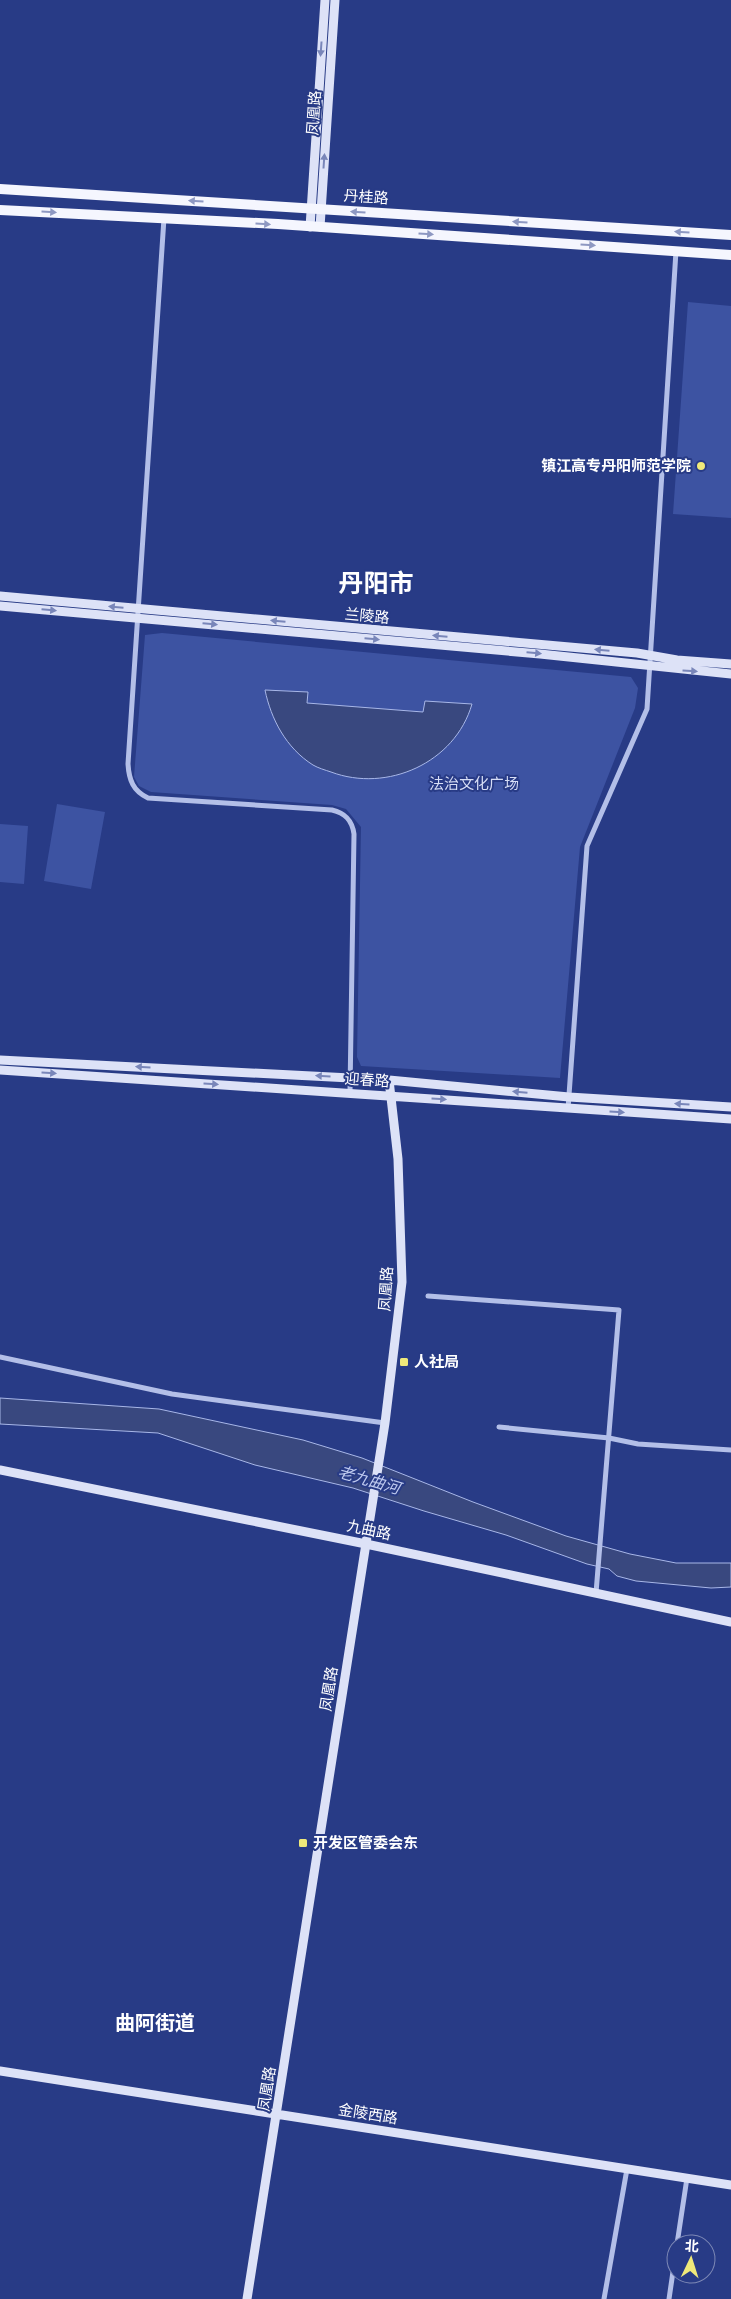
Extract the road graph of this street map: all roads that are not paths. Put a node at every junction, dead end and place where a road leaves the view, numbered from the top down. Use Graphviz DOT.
graph roads {
  1 [pos="324,0"];
  2 [pos="335,0"];
  3 [pos="0,189"];
  4 [pos="316,209"];
  5 [pos="0,210"];
  6 [pos="164,218"];
  7 [pos="315,227"];
  8 [pos="731,235"];
  9 [pos="676,252"];
  10 [pos="731,255"];
  11 [pos="0,596"];
  12 [pos="0,606"];
  13 [pos="138,613"];
  14 [pos="650,656"];
  15 [pos="731,664"];
  16 [pos="650,665"];
  17 [pos="731,674"];
  18 [pos="0,1060"];
  19 [pos="0,1070"];
  20 [pos="350,1078"];
  21 [pos="389,1080"];
  22 [pos="350,1092"];
  23 [pos="391,1096"];
  24 [pos="569,1097"];
  25 [pos="731,1107"];
  26 [pos="568,1109"];
  27 [pos="731,1120"];
  28 [pos="428,1296"];
  29 [pos="0,1357"];
  30 [pos="385,1423"];
  31 [pos="499,1427"];
  32 [pos="609,1438"];
  33 [pos="731,1450"];
  34 [pos="0,1470"];
  35 [pos="366,1544"];
  36 [pos="596,1593"];
  37 [pos="731,1622"];
  38 [pos="0,2071"];
  39 [pos="277,2113"];
  40 [pos="627,2169"];
  41 [pos="687,2178"];
  42 [pos="731,2185"];
  43 [pos="679,2234"];
  44 [pos="671,2284"];
  45 [pos="246,2299"];
  46 [pos="604,2299"];
  47 [pos="669,2299"];
  1 -- 4 [label="street, 凤凰路, one-way"];
  4 -- 2 [label="street, 凤凰路, one-way"];
  4 -- 3 [label="main road, 丹桂路, one-way"];
  4 -- 7 [label="street, 凤凰路"];
  8 -- 4 [label="main road, 丹桂路, one-way"];
  5 -- 6 [label="main road, one-way"];
  6 -- 7 [label="main road, one-way"];
  6 -- 13 [label="street"];
  7 -- 9 [label="main road, one-way"];
  9 -- 10 [label="main road"];
  9 -- 14 [label="street"];
  13 -- 11 [label="street, 兰陵路, one-way"];
  12 -- 13 [label="street, 兰陵路, one-way"];
  14 -- 13 [label="street, 兰陵路, one-way"];
  13 -- 16 [label="street, 兰陵路, one-way"];
  13 -- 20 [label="street"];
  14 -- 15 [label="street, 兰陵路"];
  14 -- 16 [label="street"];
  16 -- 17 [label="street, 兰陵路, one-way"];
  16 -- 24 [label="street"];
  20 -- 18 [label="street, 迎春路, one-way"];
  19 -- 22 [label="street, 迎春路, one-way"];
  20 -- 21 [label="street, 迎春路"];
  20 -- 22 [label="street"];
  21 -- 23 [label="street, 凤凰路"];
  24 -- 21 [label="street, 迎春路, one-way"];
  22 -- 23 [label="street, 迎春路"];
  23 -- 26 [label="street, 迎春路, one-way"];
  23 -- 30 [label="street, 凤凰路"];
  25 -- 24 [label="street, 迎春路, one-way"];
  24 -- 26 [label="street"];
  26 -- 27 [label="street, 迎春路, one-way"];
  28 -- 32 [label="street"];
  29 -- 30 [label="street"];
  30 -- 35 [label="street, 凤凰路"];
  31 -- 32 [label="street"];
  32 -- 33 [label="street"];
  32 -- 36 [label="street"];
  34 -- 35 [label="street, 九曲路"];
  35 -- 36 [label="street, 九曲路"];
  35 -- 39 [label="street, 凤凰路"];
  36 -- 37 [label="street, 九曲路"];
  38 -- 39 [label="street, 金陵西路"];
  39 -- 40 [label="street, 金陵西路"];
  39 -- 45 [label="street, 凤凰路"];
  40 -- 41 [label="street, 金陵西路"];
  40 -- 46 [label="street"];
  41 -- 42 [label="street, 金陵西路"];
  41 -- 43 [label="street"];
  44 -- 47 [label="street"];
}
